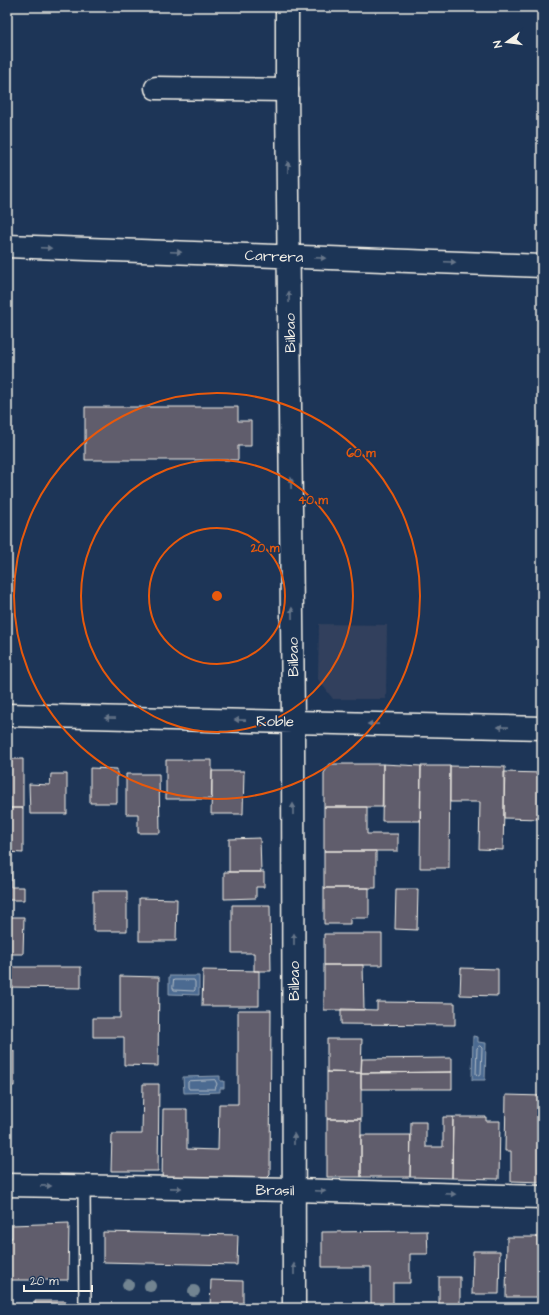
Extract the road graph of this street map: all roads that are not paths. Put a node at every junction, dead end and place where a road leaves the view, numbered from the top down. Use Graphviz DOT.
graph roads {
  1 [pos="288,7"];
  2 [pos="156,88"];
  3 [pos="287,90"];
  4 [pos="7,246"];
  5 [pos="289,257"];
  6 [pos="542,266"];
  7 [pos="7,716"];
  8 [pos="293,722"];
  9 [pos="542,728"];
  10 [pos="7,1185"];
  11 [pos="84,1186"];
  12 [pos="294,1190"];
  13 [pos="542,1197"];
  14 [pos="85,1308"];
  15 [pos="294,1308"];
  1 -- 3 [label="street, Bilbao"];
  2 -- 3 [label="street"];
  5 -- 3 [label="street, Bilbao, one-way"];
  4 -- 5 [label="street, Carrera, one-way"];
  5 -- 6 [label="street, Carrera, one-way"];
  8 -- 5 [label="street, Bilbao, one-way"];
  8 -- 7 [label="street, Roble, one-way"];
  9 -- 8 [label="street, Roble, one-way"];
  12 -- 8 [label="street, Bilbao, one-way"];
  10 -- 11 [label="street, Brasil, one-way"];
  11 -- 12 [label="street, Brasil, one-way"];
  11 -- 14 [label="lane"];
  12 -- 13 [label="street, Brasil, one-way"];
  15 -- 12 [label="street, Bilbao, one-way"];
}
